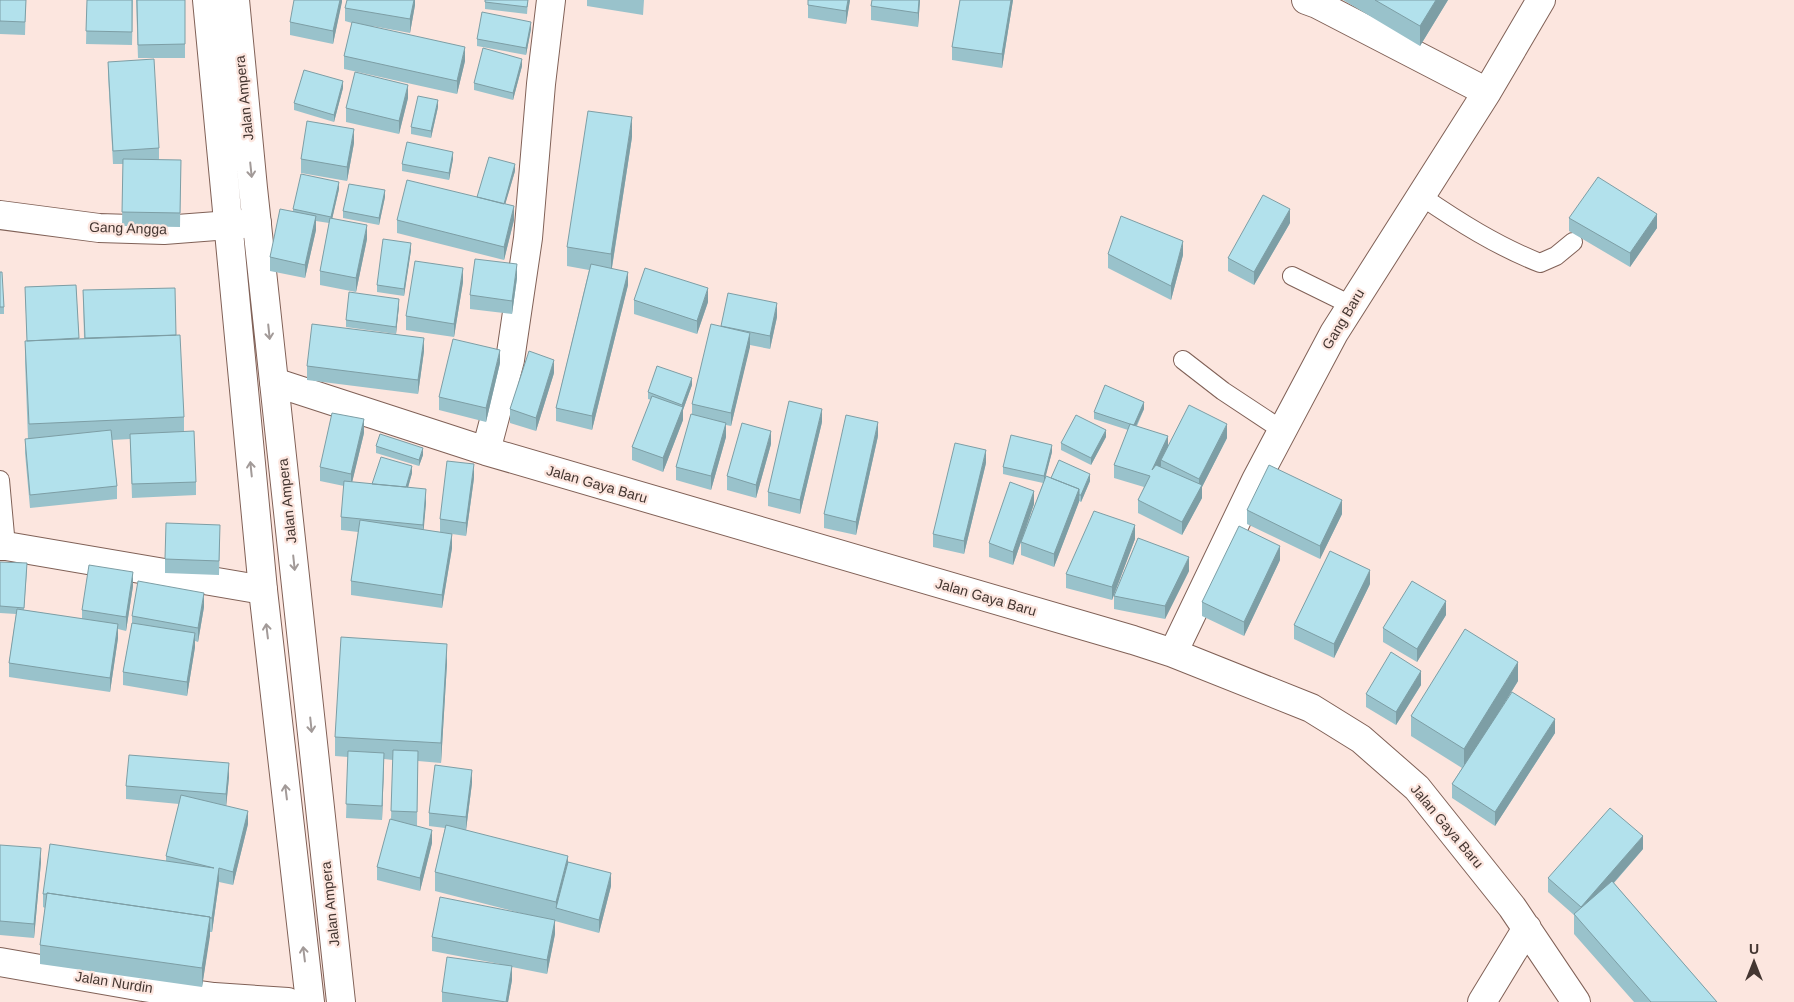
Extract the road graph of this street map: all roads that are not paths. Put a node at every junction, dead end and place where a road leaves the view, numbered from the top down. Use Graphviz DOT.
graph roads {
  1 [pos="207,0"];
  2 [pos="234,0"];
  3 [pos="551,0"];
  4 [pos="1306,0"];
  5 [pos="1541,0"];
  6 [pos="1487,92"];
  7 [pos="1421,196"];
  8 [pos="0,216"];
  9 [pos="257,223"];
  10 [pos="228,225"];
  11 [pos="1573,242"];
  12 [pos="1292,276"];
  13 [pos="1351,305"];
  14 [pos="1183,360"];
  15 [pos="274,382"];
  16 [pos="1282,430"];
  17 [pos="486,451"];
  18 [pos="0,480"];
  19 [pos="3,546"];
  20 [pos="263,590"];
  21 [pos="1173,654"];
  22 [pos="1527,928"];
  23 [pos="0,962"];
  24 [pos="288,1002"];
  25 [pos="310,1002"];
  26 [pos="341,1002"];
  27 [pos="1482,1002"];
  28 [pos="1576,1002"];
  1 -- 10 [label="street, Jalan Ampera"];
  2 -- 9 [label="street, Jalan Ampera, one-way"];
  3 -- 17 [label="street"];
  4 -- 6 [label="street"];
  5 -- 6 [label="street, Gang Baru"];
  6 -- 7 [label="street, Gang Baru"];
  7 -- 11 [label="lane"];
  7 -- 13 [label="street, Gang Baru"];
  8 -- 10 [label="street, Gang Angga"];
  9 -- 10 [label="street, Gang Angga"];
  9 -- 15 [label="street, Jalan Ampera, one-way"];
  20 -- 10 [label="street, Jalan Ampera, one-way"];
  12 -- 13 [label="lane"];
  13 -- 16 [label="street, Gang Baru"];
  14 -- 16 [label="lane"];
  15 -- 17 [label="street, Jalan Gaya Baru"];
  15 -- 26 [label="street, Jalan Ampera, one-way"];
  16 -- 21 [label="street, Gang Baru"];
  17 -- 21 [label="street, Jalan Gaya Baru"];
  18 -- 19 [label="lane"];
  19 -- 20 [label="street"];
  25 -- 20 [label="street, Jalan Ampera, one-way"];
  21 -- 22 [label="street, Jalan Gaya Baru"];
  22 -- 27 [label="street"];
  22 -- 28 [label="street, Jalan Gaya Baru"];
  23 -- 24 [label="street, Jalan Nurdin"];
}
